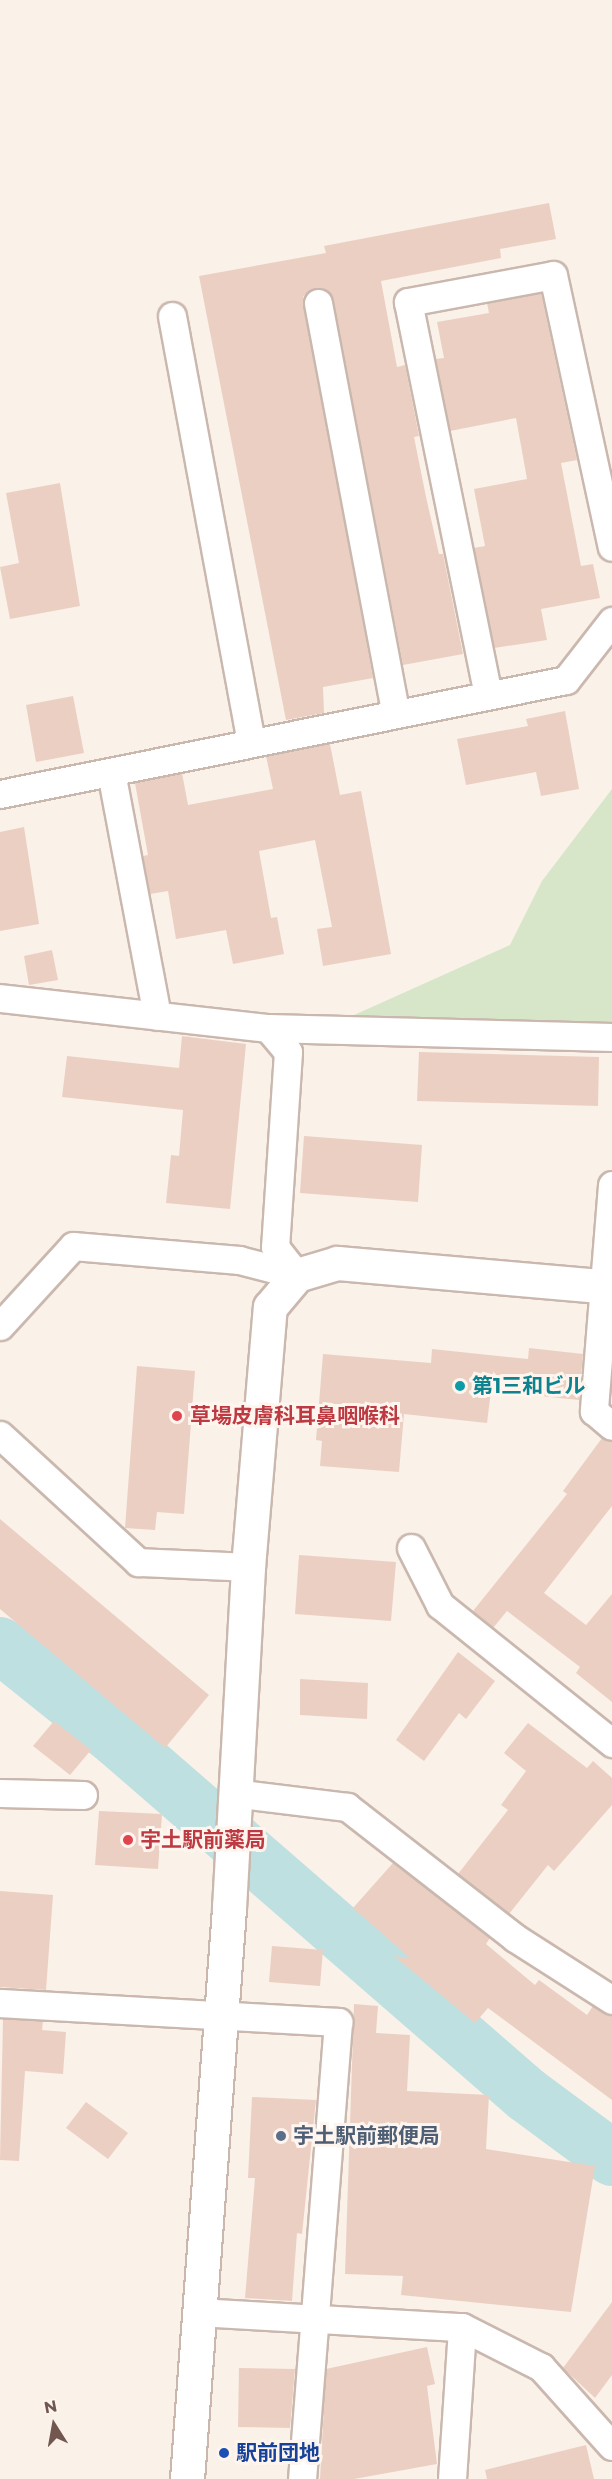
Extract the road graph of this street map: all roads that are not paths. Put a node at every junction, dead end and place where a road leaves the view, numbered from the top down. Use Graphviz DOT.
graph roads {
  1 [pos="318,303"];
  2 [pos="172,316"];
  3 [pos="612,548"];
  4 [pos="612,621"];
  5 [pos="488,695"];
  6 [pos="396,714"];
  7 [pos="251,743"];
  8 [pos="111,772"];
  9 [pos="0,794"];
  10 [pos="0,998"];
  11 [pos="158,1016"];
  12 [pos="268,1028"];
  13 [pos="612,1036"];
  14 [pos="612,1185"];
  15 [pos="297,1275"];
  16 [pos="609,1287"];
  17 [pos="0,1326"];
  18 [pos="612,1426"];
  19 [pos="0,1435"];
  20 [pos="411,1548"];
  21 [pos="248,1567"];
  22 [pos="612,1743"];
  23 [pos="0,1793"];
  24 [pos="233,1793"];
  25 [pos="83,1795"];
  26 [pos="612,2000"];
  27 [pos="0,2003"];
  28 [pos="221,2017"];
  29 [pos="198,2312"];
  30 [pos="315,2319"];
  31 [pos="462,2327"];
  32 [pos="612,2446"];
  33 [pos="187,2479"];
  34 [pos="302,2479"];
  35 [pos="452,2479"];
  1 -- 6 [label="street"];
  2 -- 7 [label="street"];
  3 -- 5 [label="street"];
  4 -- 5 [label="street"];
  5 -- 6 [label="street"];
  6 -- 7 [label="street"];
  7 -- 8 [label="street"];
  8 -- 9 [label="street"];
  8 -- 11 [label="street"];
  10 -- 11 [label="street"];
  11 -- 12 [label="street"];
  12 -- 13 [label="street"];
  12 -- 15 [label="street"];
  14 -- 16 [label="street"];
  15 -- 16 [label="street"];
  15 -- 17 [label="street"];
  15 -- 21 [label="street"];
  16 -- 18 [label="street"];
  19 -- 21 [label="street"];
  20 -- 22 [label="street"];
  21 -- 24 [label="street"];
  23 -- 25 [label="street"];
  24 -- 26 [label="street"];
  24 -- 28 [label="street"];
  27 -- 28 [label="street"];
  28 -- 29 [label="street"];
  28 -- 30 [label="street"];
  29 -- 30 [label="street"];
  29 -- 33 [label="street"];
  30 -- 31 [label="street"];
  30 -- 34 [label="street"];
  31 -- 32 [label="street"];
  31 -- 35 [label="street"];
}
